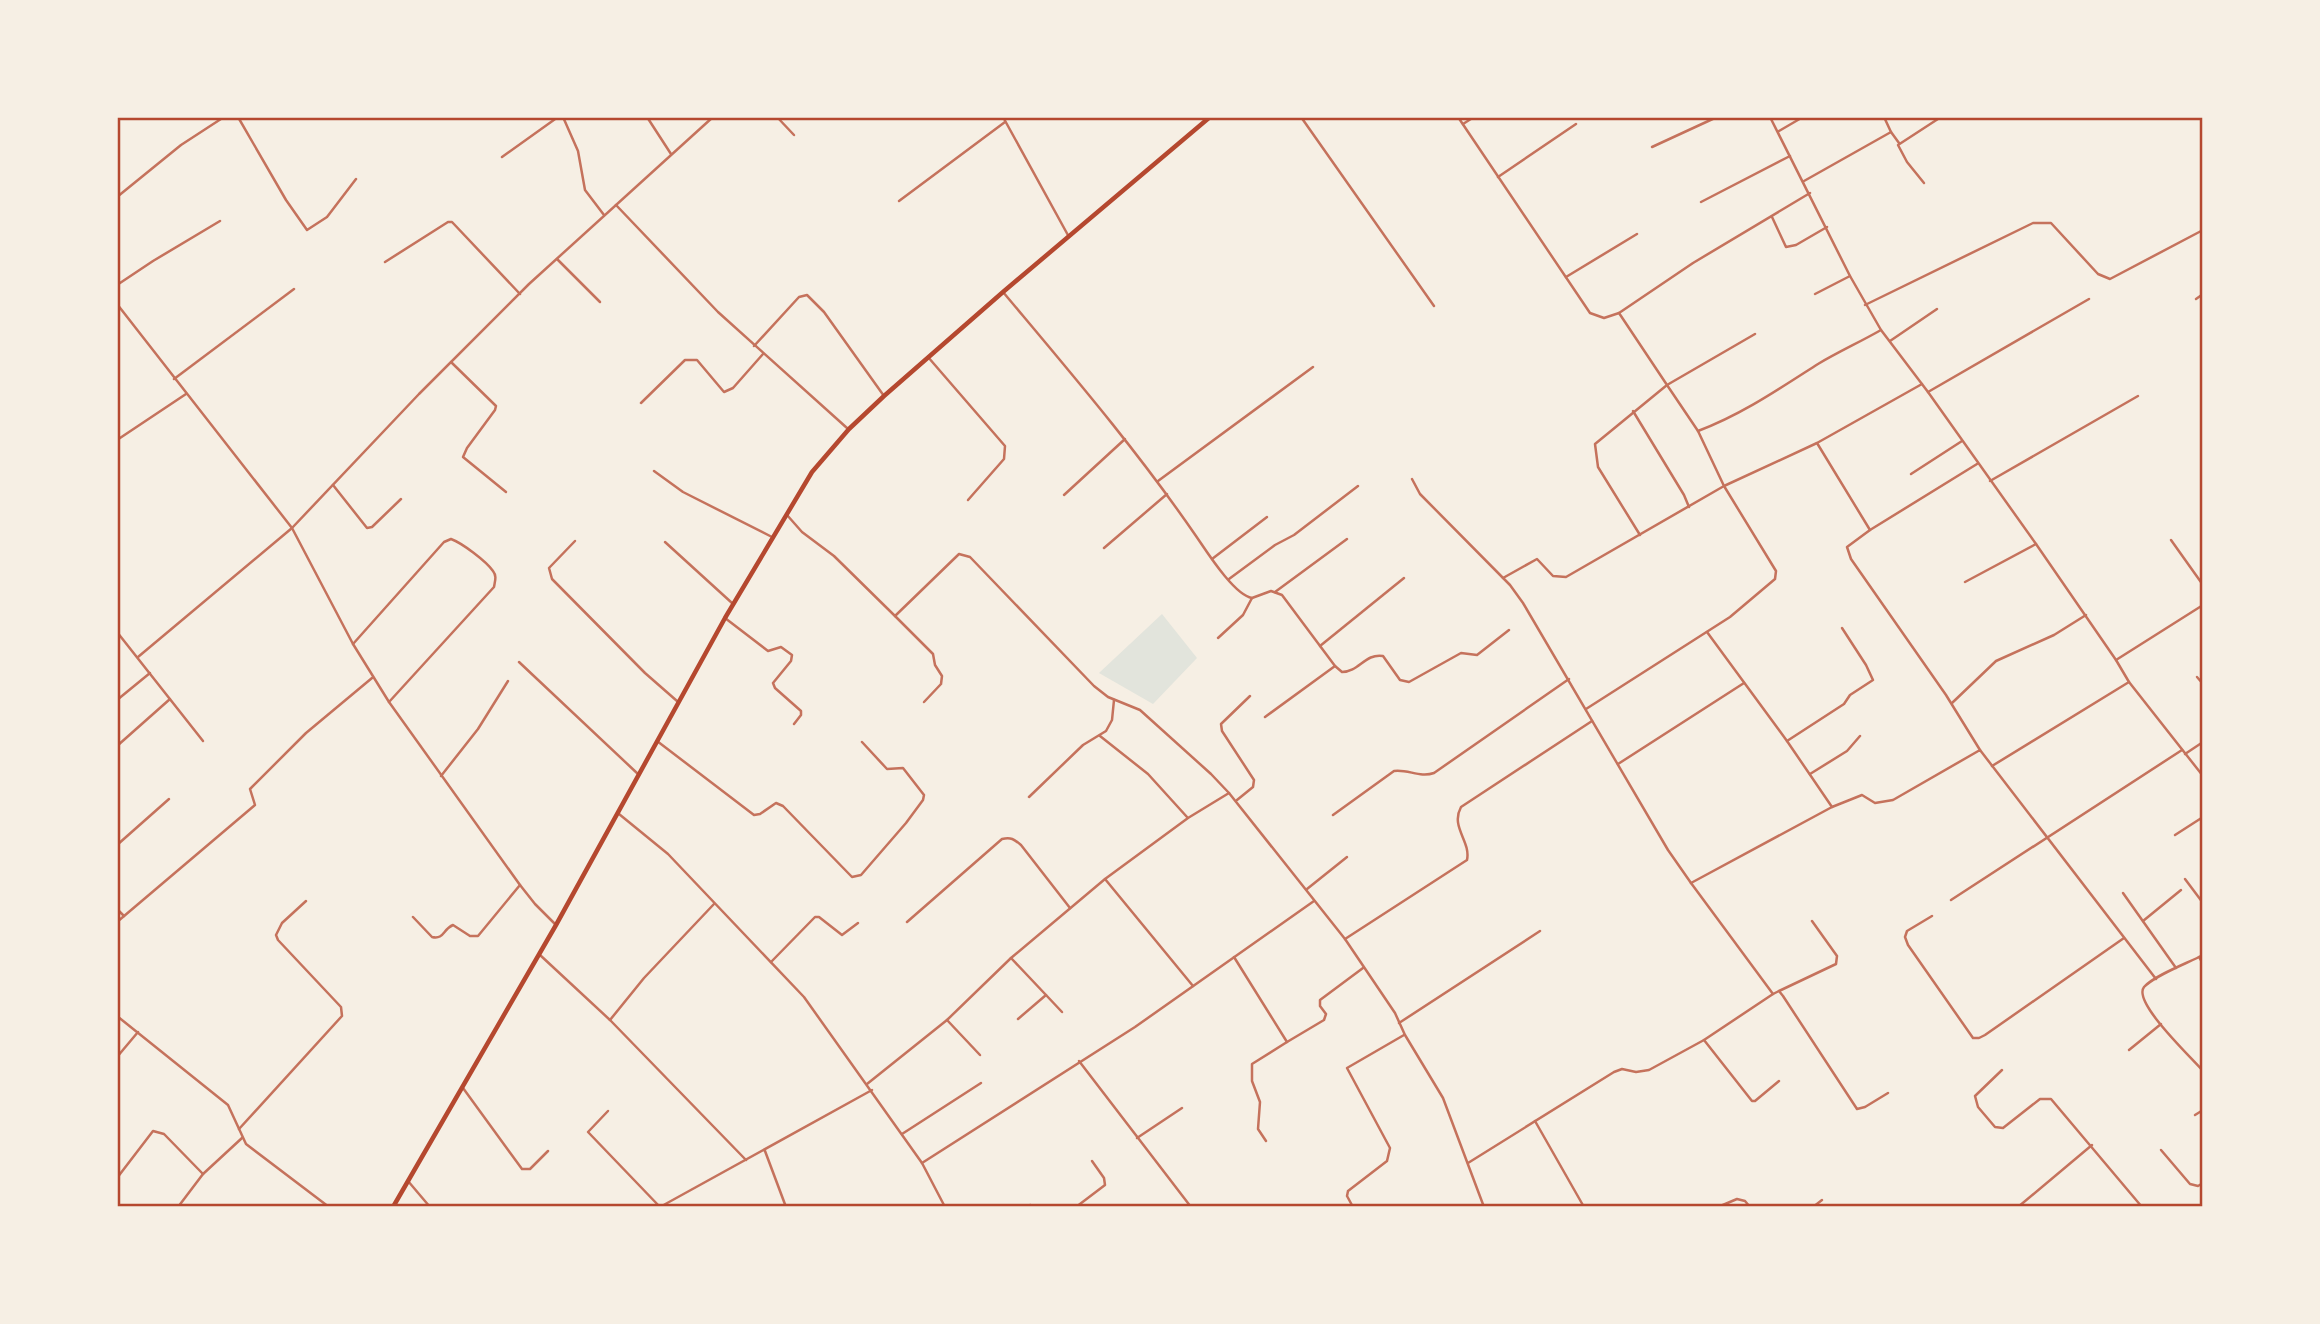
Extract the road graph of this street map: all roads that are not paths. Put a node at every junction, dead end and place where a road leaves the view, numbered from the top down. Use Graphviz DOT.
graph roads {
  1 [pos="224,117"];
  2 [pos="238,117"];
  3 [pos="558,117"];
  4 [pos="563,117"];
  5 [pos="647,117"];
  6 [pos="713,117"];
  7 [pos="777,117"];
  8 [pos="1210,117"];
  9 [pos="1301,117"];
  10 [pos="1458,117"];
  11 [pos="1474,117"];
  12 [pos="1717,117"];
  13 [pos="1770,117"];
  14 [pos="1803,117"];
  15 [pos="1884,117"];
  16 [pos="1941,117"];
  17 [pos="1004,119"];
  18 [pos="1463,124"];
  19 [pos="1576,124"];
  20 [pos="1779,131"];
  21 [pos="1891,132"];
  22 [pos="794,135"];
  23 [pos="1899,143"];
  24 [pos="1652,147"];
  25 [pos="671,154"];
  26 [pos="1790,156"];
  27 [pos="502,157"];
  28 [pos="1498,177"];
  29 [pos="356,179"];
  30 [pos="1804,181"];
  31 [pos="1924,183"];
  32 [pos="1810,193"];
  33 [pos="117,197"];
  34 [pos="899,201"];
  35 [pos="1701,202"];
  36 [pos="615,205"];
  37 [pos="604,215"];
  38 [pos="1772,217"];
  39 [pos="220,221"];
  40 [pos="1827,227"];
  41 [pos="2203,230"];
  42 [pos="1637,234"];
  43 [pos="1069,237"];
  44 [pos="557,259"];
  45 [pos="385,262"];
  46 [pos="1850,276"];
  47 [pos="1566,277"];
  48 [pos="117,285"];
  49 [pos="294,289"];
  50 [pos="1003,292"];
  51 [pos="520,294"];
  52 [pos="2203,294"];
  53 [pos="1815,295"];
  54 [pos="2090,299"];
  55 [pos="2196,299"];
  56 [pos="600,302"];
  57 [pos="117,304"];
  58 [pos="1865,305"];
  59 [pos="1434,306"];
  60 [pos="1937,309"];
  61 [pos="1619,313"];
  62 [pos="1881,330"];
  63 [pos="1755,334"];
  64 [pos="1889,341"];
  65 [pos="754,346"];
  66 [pos="763,354"];
  67 [pos="928,357"];
  68 [pos="451,362"];
  69 [pos="1313,367"];
  70 [pos="174,379"];
  71 [pos="1667,384"];
  72 [pos="1922,384"];
  73 [pos="1928,392"];
  74 [pos="186,394"];
  75 [pos="884,396"];
  76 [pos="2138,396"];
  77 [pos="640,403"];
  78 [pos="1633,411"];
  79 [pos="849,429"];
  80 [pos="1698,431"];
  81 [pos="1125,439"];
  82 [pos="117,440"];
  83 [pos="1962,441"];
  84 [pos="1817,443"];
  85 [pos="1977,464"];
  86 [pos="654,471"];
  87 [pos="1911,474"];
  88 [pos="1412,479"];
  89 [pos="1158,481"];
  90 [pos="1990,481"];
  91 [pos="333,485"];
  92 [pos="1358,486"];
  93 [pos="1724,486"];
  94 [pos="506,492"];
  95 [pos="1167,494"];
  96 [pos="1064,495"];
  97 [pos="401,499"];
  98 [pos="968,500"];
  99 [pos="1689,507"];
  100 [pos="786,514"];
  101 [pos="1267,517"];
  102 [pos="292,528"];
  103 [pos="1870,530"];
  104 [pos="1640,535"];
  105 [pos="772,537"];
  106 [pos="1347,539"];
  107 [pos="2171,540"];
  108 [pos="575,541"];
  109 [pos="665,542"];
  110 [pos="2036,544"];
  111 [pos="1104,548"];
  112 [pos="1212,559"];
  113 [pos="1405,578"];
  114 [pos="1503,578"];
  115 [pos="1229,579"];
  116 [pos="1965,582"];
  117 [pos="2203,585"];
  118 [pos="1275,592"];
  119 [pos="1252,598"];
  120 [pos="733,604"];
  121 [pos="2203,605"];
  122 [pos="2086,615"];
  123 [pos="895,616"];
  124 [pos="725,618"];
  125 [pos="1842,628"];
  126 [pos="1509,630"];
  127 [pos="117,632"];
  128 [pos="1707,632"];
  129 [pos="1218,638"];
  130 [pos="353,644"];
  131 [pos="1320,646"];
  132 [pos="138,657"];
  133 [pos="2116,660"];
  134 [pos="519,662"];
  135 [pos="1335,666"];
  136 [pos="150,673"];
  137 [pos="373,677"];
  138 [pos="2197,677"];
  139 [pos="1569,679"];
  140 [pos="508,681"];
  141 [pos="2129,682"];
  142 [pos="1744,683"];
  143 [pos="2203,684"];
  144 [pos="1250,696"];
  145 [pos="170,699"];
  146 [pos="117,700"];
  147 [pos="1114,700"];
  148 [pos="389,702"];
  149 [pos="678,702"];
  150 [pos="925,702"];
  151 [pos="1951,704"];
  152 [pos="1586,709"];
  153 [pos="1265,717"];
  154 [pos="1592,721"];
  155 [pos="794,724"];
  156 [pos="1100,736"];
  157 [pos="1860,736"];
  158 [pos="203,741"];
  159 [pos="656,741"];
  160 [pos="1787,741"];
  161 [pos="862,742"];
  162 [pos="2203,742"];
  163 [pos="117,746"];
  164 [pos="1980,750"];
  165 [pos="2183,752"];
  166 [pos="1618,764"];
  167 [pos="1992,766"];
  168 [pos="638,774"];
  169 [pos="1810,774"];
  170 [pos="441,776"];
  171 [pos="2203,776"];
  172 [pos="1229,793"];
  173 [pos="1029,797"];
  174 [pos="169,799"];
  175 [pos="1236,801"];
  176 [pos="1832,807"];
  177 [pos="617,812"];
  178 [pos="1333,815"];
  179 [pos="2203,817"];
  180 [pos="1188,818"];
  181 [pos="2175,835"];
  182 [pos="2048,838"];
  183 [pos="117,845"];
  184 [pos="1347,857"];
  185 [pos="1105,879"];
  186 [pos="2185,879"];
  187 [pos="1691,883"];
  188 [pos="520,886"];
  189 [pos="1307,889"];
  190 [pos="2181,890"];
  191 [pos="2123,893"];
  192 [pos="1951,900"];
  193 [pos="306,901"];
  194 [pos="1314,901"];
  195 [pos="2203,903"];
  196 [pos="714,904"];
  197 [pos="1070,908"];
  198 [pos="117,909"];
  199 [pos="124,916"];
  200 [pos="1932,916"];
  201 [pos="413,917"];
  202 [pos="1812,921"];
  203 [pos="2143,921"];
  204 [pos="117,922"];
  205 [pos="907,922"];
  206 [pos="858,923"];
  207 [pos="556,925"];
  208 [pos="1540,931"];
  209 [pos="2124,938"];
  210 [pos="1345,939"];
  211 [pos="538,953"];
  212 [pos="2201,956"];
  213 [pos="1234,957"];
  214 [pos="1011,958"];
  215 [pos="771,962"];
  216 [pos="2203,964"];
  217 [pos="1363,968"];
  218 [pos="2176,969"];
  219 [pos="2156,979"];
  220 [pos="1193,986"];
  221 [pos="1779,991"];
  222 [pos="1773,994"];
  223 [pos="1046,995"];
  224 [pos="1062,1012"];
  225 [pos="117,1016"];
  226 [pos="1018,1019"];
  227 [pos="610,1020"];
  228 [pos="947,1020"];
  229 [pos="1399,1023"];
  230 [pos="2161,1024"];
  231 [pos="138,1032"];
  232 [pos="1405,1035"];
  233 [pos="1704,1040"];
  234 [pos="1287,1042"];
  235 [pos="2129,1049"];
  236 [pos="980,1055"];
  237 [pos="117,1056"];
  238 [pos="1079,1061"];
  239 [pos="2201,1065"];
  240 [pos="2003,1070"];
  241 [pos="2203,1071"];
  242 [pos="1779,1081"];
  243 [pos="981,1083"];
  244 [pos="867,1084"];
  245 [pos="463,1087"];
  246 [pos="872,1090"];
  247 [pos="1888,1093"];
  248 [pos="1182,1108"];
  249 [pos="2203,1110"];
  250 [pos="608,1111"];
  251 [pos="2195,1115"];
  252 [pos="1535,1121"];
  253 [pos="239,1129"];
  254 [pos="902,1134"];
  255 [pos="242,1138"];
  256 [pos="1138,1138"];
  257 [pos="1266,1141"];
  258 [pos="2092,1145"];
  259 [pos="2161,1150"];
  260 [pos="548,1151"];
  261 [pos="765,1151"];
  262 [pos="746,1160"];
  263 [pos="1092,1161"];
  264 [pos="922,1163"];
  265 [pos="1468,1163"];
  266 [pos="203,1174"];
  267 [pos="117,1178"];
  268 [pos="408,1181"];
  269 [pos="2203,1183"];
  270 [pos="1822,1200"];
  271 [pos="178,1207"];
  272 [pos="330,1207"];
  273 [pos="393,1207"];
  274 [pos="430,1207"];
  275 [pos="660,1207"];
  276 [pos="786,1207"];
  277 [pos="944,1207"];
  278 [pos="1026,1207"];
  279 [pos="1036,1207"];
  280 [pos="1076,1207"];
  281 [pos="1191,1207"];
  282 [pos="1353,1207"];
  283 [pos="1484,1207"];
  284 [pos="1584,1207"];
  285 [pos="1718,1207"];
  286 [pos="1750,1207"];
  287 [pos="1814,1207"];
  288 [pos="2018,1207"];
  289 [pos="2142,1207"];
  1 -- 33 [label="street"];
  2 -- 29 [label="street"];
  3 -- 27 [label="street"];
  4 -- 37 [label="street"];
  5 -- 25 [label="street"];
  6 -- 25 [label="street"];
  7 -- 22 [label="street"];
  8 -- 43 [label="main road"];
  9 -- 59 [label="street"];
  10 -- 18 [label="street"];
  11 -- 18 [label="street"];
  12 -- 24 [label="street"];
  13 -- 20 [label="street"];
  14 -- 20 [label="street"];
  15 -- 21 [label="street"];
  16 -- 23 [label="street"];
  17 -- 34 [label="street"];
  17 -- 43 [label="street"];
  18 -- 28 [label="street"];
  19 -- 28 [label="street"];
  20 -- 26 [label="street"];
  21 -- 23 [label="street"];
  21 -- 30 [label="street"];
  23 -- 31 [label="street"];
  25 -- 36 [label="street"];
  26 -- 30 [label="street"];
  26 -- 35 [label="street"];
  28 -- 47 [label="street"];
  30 -- 32 [label="street"];
  32 -- 38 [label="street"];
  32 -- 40 [label="street"];
  36 -- 37 [label="street"];
  36 -- 65 [label="street"];
  37 -- 44 [label="street"];
  38 -- 40 [label="street"];
  38 -- 61 [label="street"];
  39 -- 48 [label="street"];
  40 -- 46 [label="street"];
  41 -- 58 [label="street"];
  42 -- 47 [label="street"];
  43 -- 50 [label="main road"];
  44 -- 51 [label="street"];
  44 -- 56 [label="street"];
  45 -- 51 [label="street"];
  46 -- 53 [label="street"];
  46 -- 58 [label="street"];
  47 -- 61 [label="street"];
  49 -- 70 [label="street"];
  50 -- 67 [label="main road"];
  50 -- 81 [label="street"];
  51 -- 68 [label="street"];
  52 -- 55 [label="street"];
  54 -- 73 [label="street"];
  57 -- 70 [label="street"];
  58 -- 62 [label="street"];
  60 -- 64 [label="street"];
  61 -- 71 [label="street"];
  62 -- 64 [label="street"];
  62 -- 80 [label="street"];
  63 -- 71 [label="street"];
  64 -- 72 [label="street"];
  65 -- 66 [label="street"];
  65 -- 75 [label="street"];
  66 -- 77 [label="street"];
  66 -- 79 [label="street"];
  67 -- 75 [label="main road"];
  67 -- 98 [label="street"];
  68 -- 91 [label="street"];
  68 -- 94 [label="street"];
  69 -- 89 [label="street"];
  70 -- 74 [label="street"];
  71 -- 78 [label="street"];
  71 -- 80 [label="street"];
  72 -- 73 [label="street"];
  72 -- 84 [label="street"];
  73 -- 83 [label="street"];
  74 -- 82 [label="street"];
  74 -- 102 [label="street"];
  75 -- 79 [label="main road"];
  76 -- 90 [label="street"];
  78 -- 99 [label="street"];
  78 -- 104 [label="street"];
  79 -- 100 [label="main road"];
  80 -- 93 [label="street"];
  81 -- 89 [label="street"];
  81 -- 96 [label="street"];
  83 -- 85 [label="street"];
  83 -- 87 [label="street"];
  84 -- 93 [label="street"];
  84 -- 103 [label="street"];
  85 -- 90 [label="street"];
  85 -- 103 [label="street"];
  86 -- 105 [label="street"];
  88 -- 114 [label="street"];
  89 -- 95 [label="street"];
  90 -- 110 [label="street"];
  91 -- 97 [label="street"];
  91 -- 102 [label="street"];
  92 -- 115 [label="street"];
  93 -- 99 [label="street"];
  93 -- 128 [label="street"];
  95 -- 111 [label="street"];
  95 -- 112 [label="street"];
  99 -- 104 [label="street"];
  100 -- 105 [label="main road"];
  100 -- 123 [label="street"];
  101 -- 112 [label="street"];
  102 -- 130 [label="street"];
  102 -- 132 [label="street"];
  103 -- 151 [label="street"];
  104 -- 114 [label="street"];
  105 -- 120 [label="main road"];
  106 -- 118 [label="street"];
  107 -- 117 [label="street"];
  108 -- 149 [label="street"];
  109 -- 120 [label="street"];
  110 -- 116 [label="street"];
  110 -- 122 [label="street"];
  112 -- 115 [label="street"];
  113 -- 131 [label="street"];
  114 -- 139 [label="street"];
  115 -- 119 [label="street"];
  118 -- 119 [label="street"];
  118 -- 131 [label="street"];
  119 -- 129 [label="street"];
  120 -- 124 [label="main road"];
  121 -- 133 [label="street"];
  122 -- 133 [label="street"];
  122 -- 151 [label="street"];
  123 -- 147 [label="street"];
  123 -- 150 [label="street"];
  124 -- 149 [label="main road"];
  124 -- 155 [label="street"];
  125 -- 160 [label="street"];
  126 -- 135 [label="street"];
  127 -- 132 [label="street"];
  128 -- 142 [label="street"];
  128 -- 152 [label="street"];
  130 -- 137 [label="street"];
  130 -- 148 [label="street"];
  131 -- 135 [label="street"];
  132 -- 136 [label="street"];
  133 -- 141 [label="street"];
  134 -- 168 [label="street"];
  135 -- 153 [label="street"];
  136 -- 145 [label="street"];
  136 -- 146 [label="street"];
  137 -- 148 [label="street"];
  137 -- 199 [label="street"];
  138 -- 143 [label="street"];
  139 -- 152 [label="street"];
  139 -- 178 [label="street"];
  140 -- 170 [label="street"];
  141 -- 165 [label="street"];
  141 -- 167 [label="street"];
  142 -- 160 [label="street"];
  142 -- 166 [label="street"];
  144 -- 175 [label="street"];
  145 -- 158 [label="street"];
  145 -- 163 [label="street"];
  147 -- 156 [label="street"];
  147 -- 172 [label="street"];
  148 -- 170 [label="street"];
  149 -- 159 [label="main road"];
  151 -- 164 [label="street"];
  152 -- 154 [label="street"];
  154 -- 166 [label="street"];
  154 -- 210 [label="street"];
  156 -- 173 [label="street"];
  156 -- 180 [label="street"];
  157 -- 169 [label="street"];
  159 -- 161 [label="street"];
  159 -- 168 [label="main road"];
  160 -- 169 [label="street"];
  162 -- 165 [label="street"];
  164 -- 167 [label="street"];
  164 -- 176 [label="street"];
  165 -- 171 [label="street"];
  165 -- 182 [label="street"];
  166 -- 187 [label="street"];
  167 -- 182 [label="street"];
  168 -- 177 [label="main road"];
  169 -- 176 [label="street"];
  170 -- 188 [label="street"];
  172 -- 175 [label="street"];
  172 -- 180 [label="street"];
  174 -- 183 [label="street"];
  175 -- 189 [label="street"];
  176 -- 187 [label="street"];
  177 -- 196 [label="street"];
  177 -- 207 [label="main road"];
  179 -- 181 [label="street"];
  180 -- 185 [label="street"];
  182 -- 192 [label="street"];
  182 -- 209 [label="street"];
  184 -- 189 [label="street"];
  185 -- 197 [label="street"];
  185 -- 220 [label="street"];
  186 -- 195 [label="street"];
  187 -- 222 [label="street"];
  188 -- 201 [label="street"];
  188 -- 207 [label="street"];
  189 -- 194 [label="street"];
  190 -- 203 [label="street"];
  191 -- 203 [label="street"];
  193 -- 253 [label="street"];
  194 -- 210 [label="street"];
  194 -- 213 [label="street"];
  196 -- 215 [label="street"];
  196 -- 227 [label="street"];
  197 -- 205 [label="street"];
  197 -- 214 [label="street"];
  198 -- 199 [label="street"];
  199 -- 204 [label="street"];
  200 -- 209 [label="street"];
  202 -- 221 [label="street"];
  203 -- 218 [label="street"];
  206 -- 215 [label="street"];
  207 -- 211 [label="main road"];
  208 -- 229 [label="street"];
  209 -- 219 [label="street"];
  210 -- 217 [label="street"];
  211 -- 227 [label="street"];
  211 -- 245 [label="main road"];
  212 -- 216 [label="street"];
  212 -- 218 [label="street"];
  213 -- 220 [label="street"];
  213 -- 234 [label="street"];
  214 -- 223 [label="street"];
  214 -- 228 [label="street"];
  215 -- 244 [label="street"];
  217 -- 229 [label="street"];
  217 -- 234 [label="street"];
  218 -- 219 [label="street"];
  219 -- 230 [label="street"];
  220 -- 238 [label="street"];
  221 -- 222 [label="street"];
  221 -- 247 [label="street"];
  222 -- 233 [label="street"];
  223 -- 224 [label="street"];
  223 -- 226 [label="street"];
  225 -- 231 [label="street"];
  227 -- 262 [label="street"];
  228 -- 236 [label="street"];
  228 -- 244 [label="street"];
  229 -- 232 [label="street"];
  230 -- 235 [label="street"];
  230 -- 239 [label="street"];
  231 -- 237 [label="street"];
  231 -- 253 [label="street"];
  232 -- 265 [label="street"];
  232 -- 282 [label="street"];
  233 -- 242 [label="street"];
  233 -- 252 [label="street"];
  234 -- 257 [label="street"];
  238 -- 256 [label="street"];
  238 -- 264 [label="street"];
  239 -- 241 [label="street"];
  240 -- 258 [label="street"];
  243 -- 254 [label="street"];
  244 -- 246 [label="street"];
  245 -- 260 [label="street"];
  245 -- 268 [label="main road"];
  246 -- 254 [label="street"];
  246 -- 261 [label="street"];
  248 -- 256 [label="street"];
  249 -- 251 [label="street"];
  250 -- 275 [label="street"];
  252 -- 265 [label="street"];
  252 -- 284 [label="street"];
  253 -- 255 [label="street"];
  254 -- 264 [label="street"];
  255 -- 266 [label="street"];
  255 -- 272 [label="street"];
  256 -- 281 [label="street"];
  258 -- 288 [label="street"];
  258 -- 289 [label="street"];
  259 -- 269 [label="street"];
  261 -- 262 [label="street"];
  261 -- 276 [label="street"];
  262 -- 275 [label="street"];
  263 -- 280 [label="street"];
  264 -- 277 [label="street"];
  265 -- 283 [label="street"];
  266 -- 267 [label="street"];
  266 -- 271 [label="street"];
  268 -- 273 [label="main road"];
  268 -- 274 [label="street"];
  270 -- 287 [label="street"];
  278 -- 279 [label="street"];
  285 -- 286 [label="street"];
}
